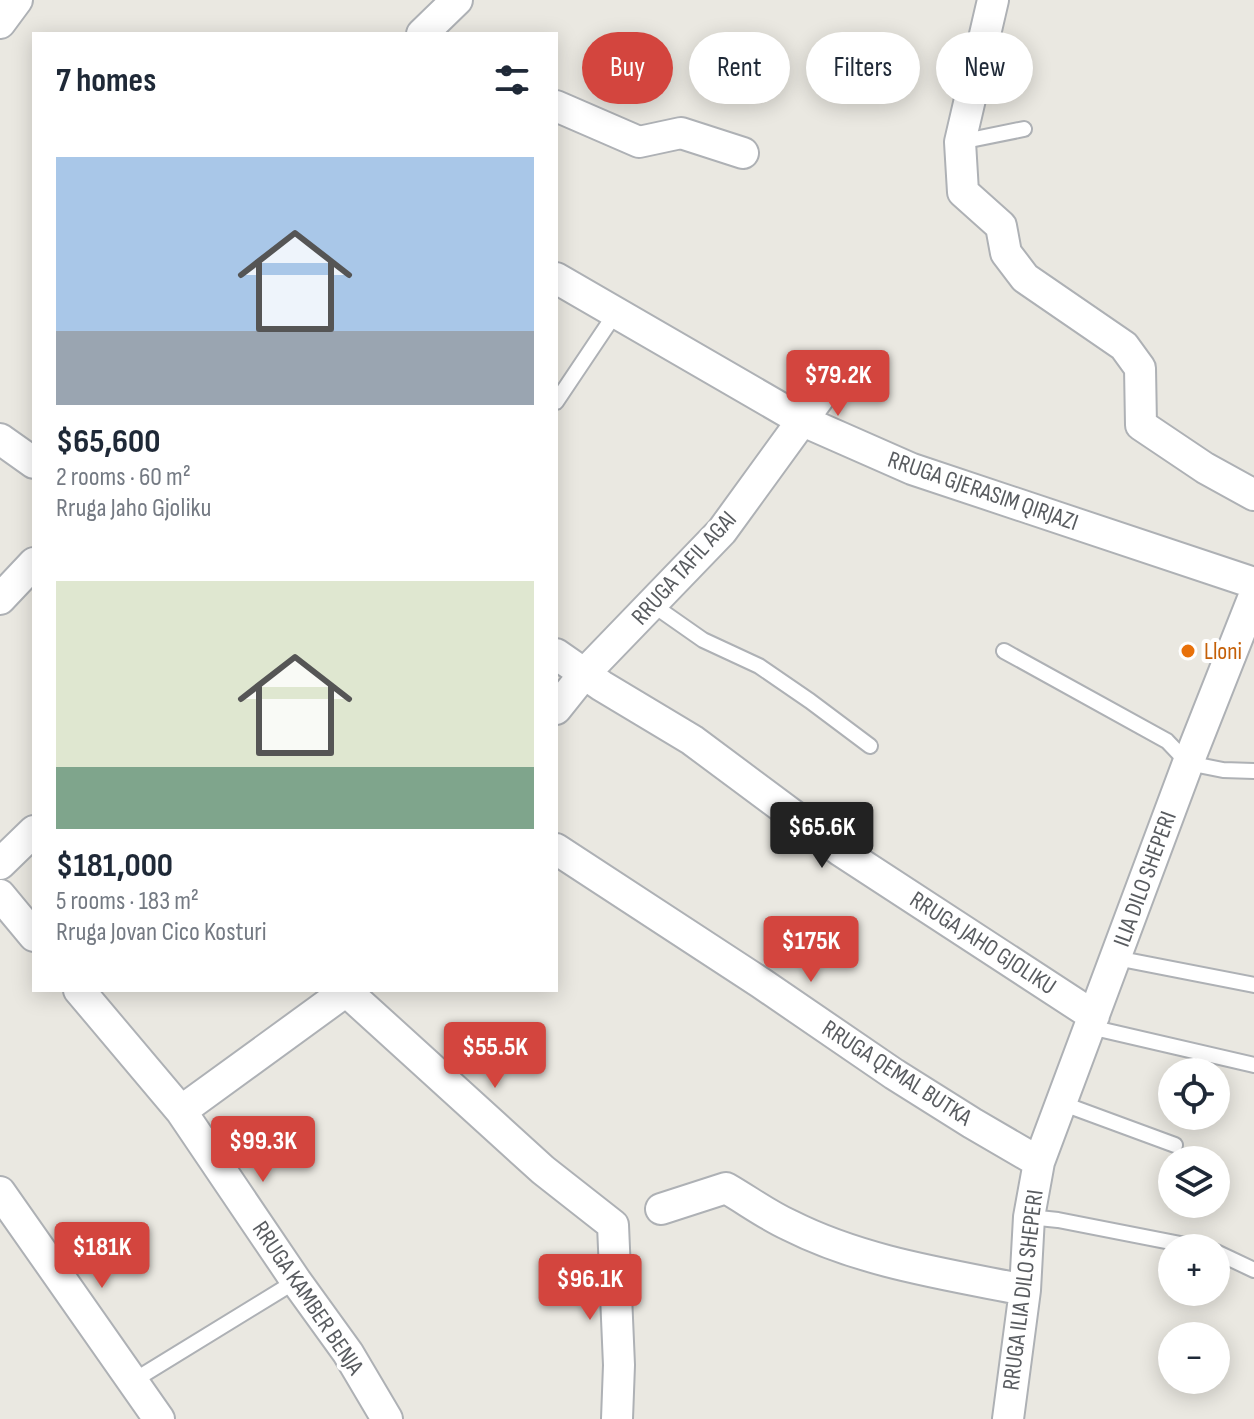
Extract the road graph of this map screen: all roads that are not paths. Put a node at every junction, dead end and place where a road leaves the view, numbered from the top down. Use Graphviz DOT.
graph roads {
  1 [pos="17,0"];
  2 [pos="457,0"];
  3 [pos="993,0"];
  4 [pos="0,23"];
  5 [pos="424,32"];
  6 [pos="558,107"];
  7 [pos="1024,129"];
  8 [pos="960,142"];
  9 [pos="743,153"];
  10 [pos="558,279"];
  11 [pos="617,311"];
  12 [pos="828,385"];
  13 [pos="558,399"];
  14 [pos="803,421"];
  15 [pos="0,439"];
  16 [pos="32,462"];
  17 [pos="1254,495"];
  18 [pos="32,565"];
  19 [pos="1254,583"];
  20 [pos="1254,596"];
  21 [pos="0,599"];
  22 [pos="653,605"];
  23 [pos="1004,651"];
  24 [pos="558,655"];
  25 [pos="584,674"];
  26 [pos="558,706"];
  27 [pos="870,746"];
  28 [pos="1188,763"];
  29 [pos="1254,771"];
  30 [pos="32,833"];
  31 [pos="558,850"];
  32 [pos="0,864"];
  33 [pos="0,895"];
  34 [pos="32,934"];
  35 [pos="1116,958"];
  36 [pos="1254,985"];
  37 [pos="81,992"];
  38 [pos="342,992"];
  39 [pos="347,992"];
  40 [pos="1092,1021"];
  41 [pos="1254,1065"];
  42 [pos="1061,1103"];
  43 [pos="181,1111"];
  44 [pos="1175,1145"];
  45 [pos="1039,1162"];
  46 [pos="0,1192"];
  47 [pos="661,1209"];
  48 [pos="1029,1217"];
  49 [pos="1158,1240"];
  50 [pos="1230,1259"];
  51 [pos="1254,1270"];
  52 [pos="296,1281"];
  53 [pos="1025,1290"];
  54 [pos="133,1381"];
  55 [pos="159,1419"];
  56 [pos="387,1419"];
  57 [pos="617,1419"];
  58 [pos="1008,1419"];
  1 -- 4 [label="street"];
  2 -- 5 [label="street"];
  3 -- 8 [label="street"];
  6 -- 9 [label="street"];
  7 -- 8 [label="lane"];
  8 -- 17 [label="street"];
  10 -- 11 [label="street, RRUGA GJERASIM QIRJAZI"];
  11 -- 13 [label="lane"];
  11 -- 14 [label="street, RRUGA GJERASIM QIRJAZI"];
  12 -- 14 [label="street, RRUGA TAFIL AGAI"];
  14 -- 19 [label="street, RRUGA GJERASIM QIRJAZI"];
  14 -- 22 [label="street, RRUGA TAFIL AGAI"];
  15 -- 16 [label="street"];
  18 -- 21 [label="street"];
  20 -- 28 [label="street, ILIA DILO SHEPERI"];
  22 -- 25 [label="street, RRUGA TAFIL AGAI"];
  22 -- 27 [label="lane"];
  23 -- 28 [label="lane"];
  24 -- 25 [label="street, RRUGA JAHO GJOLIKU"];
  25 -- 26 [label="street, RRUGA TAFIL AGAI"];
  25 -- 40 [label="street, RRUGA JAHO GJOLIKU"];
  28 -- 29 [label="lane"];
  28 -- 35 [label="street, ILIA DILO SHEPERI"];
  30 -- 32 [label="street"];
  31 -- 45 [label="street, RRUGA QEMAL BUTKA"];
  33 -- 34 [label="street"];
  35 -- 36 [label="lane"];
  35 -- 40 [label="street, ILIA DILO SHEPERI"];
  37 -- 43 [label="street, RRUGA KAMBER BENJA"];
  38 -- 43 [label="street"];
  39 -- 57 [label="street"];
  40 -- 41 [label="lane"];
  40 -- 42 [label="street, ILIA DILO SHEPERI"];
  42 -- 44 [label="lane"];
  42 -- 45 [label="street, ILIA DILO SHEPERI"];
  43 -- 52 [label="street, RRUGA KAMBER BENJA"];
  45 -- 48 [label="street, RRUGA ILIA DILO SHEPERI"];
  46 -- 54 [label="street"];
  47 -- 53 [label="street"];
  48 -- 49 [label="lane"];
  48 -- 53 [label="street, RRUGA ILIA DILO SHEPERI"];
  50 -- 51 [label="lane"];
  52 -- 54 [label="lane"];
  52 -- 56 [label="street, RRUGA KAMBER BENJA"];
  53 -- 58 [label="street, RRUGA ILIA DILO SHEPERI"];
  54 -- 55 [label="street"];
}
